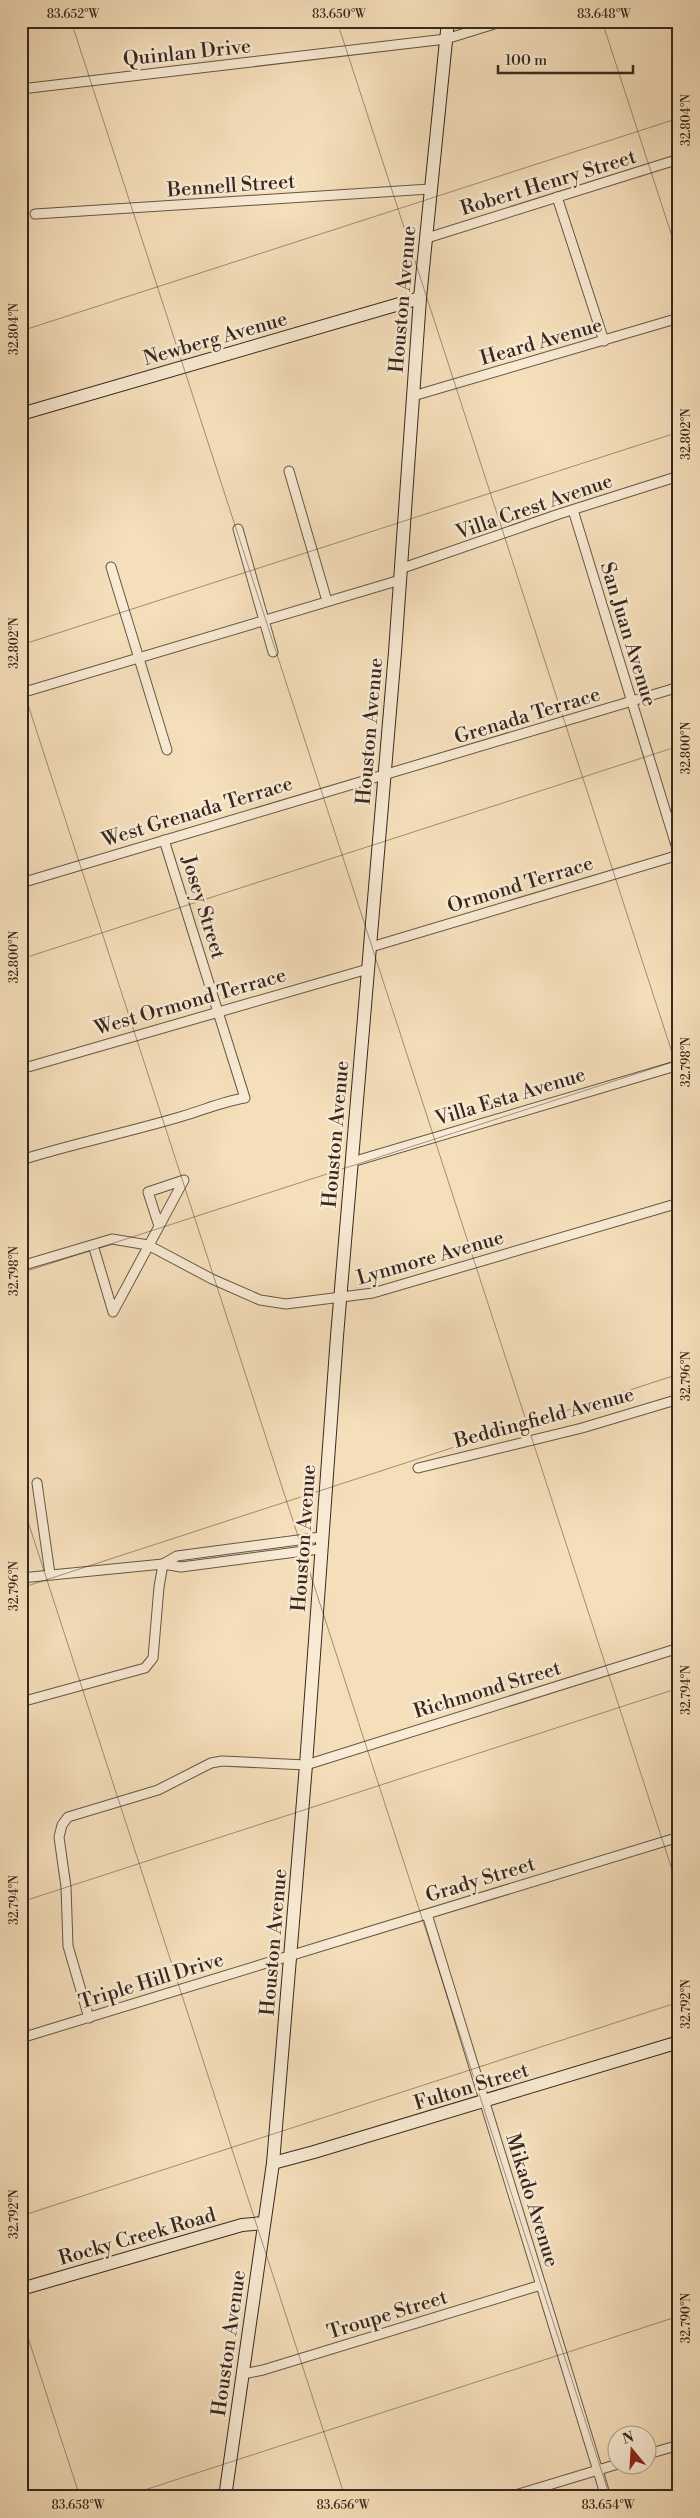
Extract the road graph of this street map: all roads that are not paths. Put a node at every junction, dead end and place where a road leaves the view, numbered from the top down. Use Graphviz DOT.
graph roads {
  1 [pos="448,21"];
  2 [pos="504,21"];
  3 [pos="446,39"];
  4 [pos="21,89"];
  5 [pos="679,159"];
  6 [pos="430,189"];
  7 [pos="557,197"];
  8 [pos="35,214"];
  9 [pos="427,238"];
  10 [pos="420,298"];
  11 [pos="679,318"];
  12 [pos="604,341"];
  13 [pos="413,396"];
  14 [pos="21,414"];
  15 [pos="289,471"];
  16 [pos="679,476"];
  17 [pos="573,510"];
  18 [pos="238,529"];
  19 [pos="111,567"];
  20 [pos="400,575"];
  21 [pos="327,601"];
  22 [pos="264,620"];
  23 [pos="273,652"];
  24 [pos="139,657"];
  25 [pos="679,687"];
  26 [pos="21,693"];
  27 [pos="632,702"];
  28 [pos="167,750"];
  29 [pos="384,775"];
  30 [pos="164,840"];
  31 [pos="679,855"];
  32 [pos="21,883"];
  33 [pos="370,947"];
  34 [pos="368,969"];
  35 [pos="218,1012"];
  36 [pos="679,1065"];
  37 [pos="21,1069"];
  38 [pos="21,1160"];
  39 [pos="352,1162"];
  40 [pos="679,1203"];
  41 [pos="159,1226"];
  42 [pos="93,1245"];
  43 [pos="148,1245"];
  44 [pos="21,1266"];
  45 [pos="340,1297"];
  46 [pos="679,1399"];
  47 [pos="418,1468"];
  48 [pos="37,1483"];
  49 [pos="321,1543"];
  50 [pos="163,1564"];
  51 [pos="50,1574"];
  52 [pos="21,1578"];
  53 [pos="679,1648"];
  54 [pos="21,1702"];
  55 [pos="306,1765"];
  56 [pos="679,1837"];
  57 [pos="427,1914"];
  58 [pos="291,1956"];
  59 [pos="88,2018"];
  60 [pos="21,2038"];
  61 [pos="679,2042"];
  62 [pos="485,2101"];
  63 [pos="273,2162"];
  64 [pos="263,2223"];
  65 [pos="541,2285"];
  66 [pos="21,2289"];
  67 [pos="243,2374"];
  68 [pos="679,2445"];
  69 [pos="658,2451"];
  70 [pos="608,2467"];
  71 [pos="598,2470"];
  72 [pos="225,2497"];
  73 [pos="509,2497"];
  74 [pos="606,2497"];
  1 -- 3 [label="street, Houston Avenue"];
  2 -- 3 [label="street, Quinlan Drive"];
  3 -- 4 [label="street, Quinlan Drive"];
  3 -- 6 [label="street, Houston Avenue"];
  5 -- 7 [label="street, Robert Henry Street"];
  6 -- 8 [label="street, Bennell Street"];
  6 -- 9 [label="street, Houston Avenue"];
  7 -- 9 [label="street, Robert Henry Street"];
  7 -- 12 [label="street"];
  9 -- 10 [label="street, Houston Avenue"];
  10 -- 13 [label="street, Houston Avenue"];
  10 -- 14 [label="street, Newberg Avenue"];
  11 -- 12 [label="street, Heard Avenue"];
  12 -- 13 [label="street, Heard Avenue"];
  13 -- 20 [label="street, Houston Avenue"];
  15 -- 21 [label="street"];
  16 -- 17 [label="street, Villa Crest Avenue"];
  17 -- 20 [label="street, Villa Crest Avenue"];
  17 -- 27 [label="street, San Juan Avenue"];
  18 -- 22 [label="street"];
  19 -- 24 [label="street"];
  20 -- 21 [label="street"];
  20 -- 29 [label="street, Houston Avenue"];
  21 -- 22 [label="street"];
  22 -- 23 [label="street"];
  22 -- 24 [label="street"];
  24 -- 26 [label="street"];
  24 -- 28 [label="street"];
  25 -- 27 [label="street, Grenada Terrace"];
  27 -- 29 [label="street, Grenada Terrace"];
  27 -- 31 [label="street, San Juan Avenue"];
  29 -- 30 [label="street, West Grenada Terrace"];
  29 -- 33 [label="street, Houston Avenue"];
  30 -- 32 [label="street, West Grenada Terrace"];
  30 -- 35 [label="street, Josey Street"];
  31 -- 33 [label="street, Ormond Terrace"];
  33 -- 34 [label="street, Houston Avenue"];
  34 -- 35 [label="street, West Ormond Terrace"];
  34 -- 39 [label="street, Houston Avenue"];
  35 -- 37 [label="street, West Ormond Terrace"];
  35 -- 38 [label="street, Josey Street"];
  36 -- 39 [label="street, Villa Esta Avenue"];
  39 -- 45 [label="street, Houston Avenue"];
  40 -- 45 [label="street, Lynmore Avenue"];
  41 -- 41 [label="street"];
  41 -- 43 [label="street"];
  42 -- 43 [label="street, Lynmore Avenue"];
  42 -- 43 [label="street"];
  42 -- 44 [label="street, Lynmore Avenue"];
  43 -- 45 [label="street, Lynmore Avenue"];
  45 -- 49 [label="street, Houston Avenue"];
  46 -- 47 [label="street, Beddingfield Avenue"];
  48 -- 51 [label="street"];
  49 -- 50 [label="street"];
  49 -- 55 [label="street, Houston Avenue"];
  50 -- 51 [label="street"];
  50 -- 54 [label="street"];
  51 -- 52 [label="street"];
  53 -- 55 [label="street, Richmond Street"];
  55 -- 58 [label="street, Houston Avenue"];
  55 -- 59 [label="street"];
  56 -- 57 [label="street, Grady Street"];
  57 -- 58 [label="street, Grady Street"];
  57 -- 62 [label="street, Mikado Avenue"];
  58 -- 59 [label="street, Triple Hill Drive"];
  58 -- 63 [label="street, Houston Avenue"];
  59 -- 60 [label="street, Triple Hill Drive"];
  61 -- 62 [label="street, Fulton Street"];
  62 -- 63 [label="street, Fulton Street"];
  62 -- 65 [label="street, Mikado Avenue"];
  63 -- 64 [label="street, Houston Avenue"];
  64 -- 66 [label="street, Rocky Creek Road"];
  64 -- 67 [label="street, Houston Avenue"];
  65 -- 67 [label="street, Troupe Street"];
  65 -- 71 [label="street, Mikado Avenue"];
  67 -- 72 [label="street, Houston Avenue"];
  68 -- 69 [label="street"];
  70 -- 71 [label="street"];
  71 -- 73 [label="street"];
  71 -- 74 [label="street, Mikado Avenue"];
}
